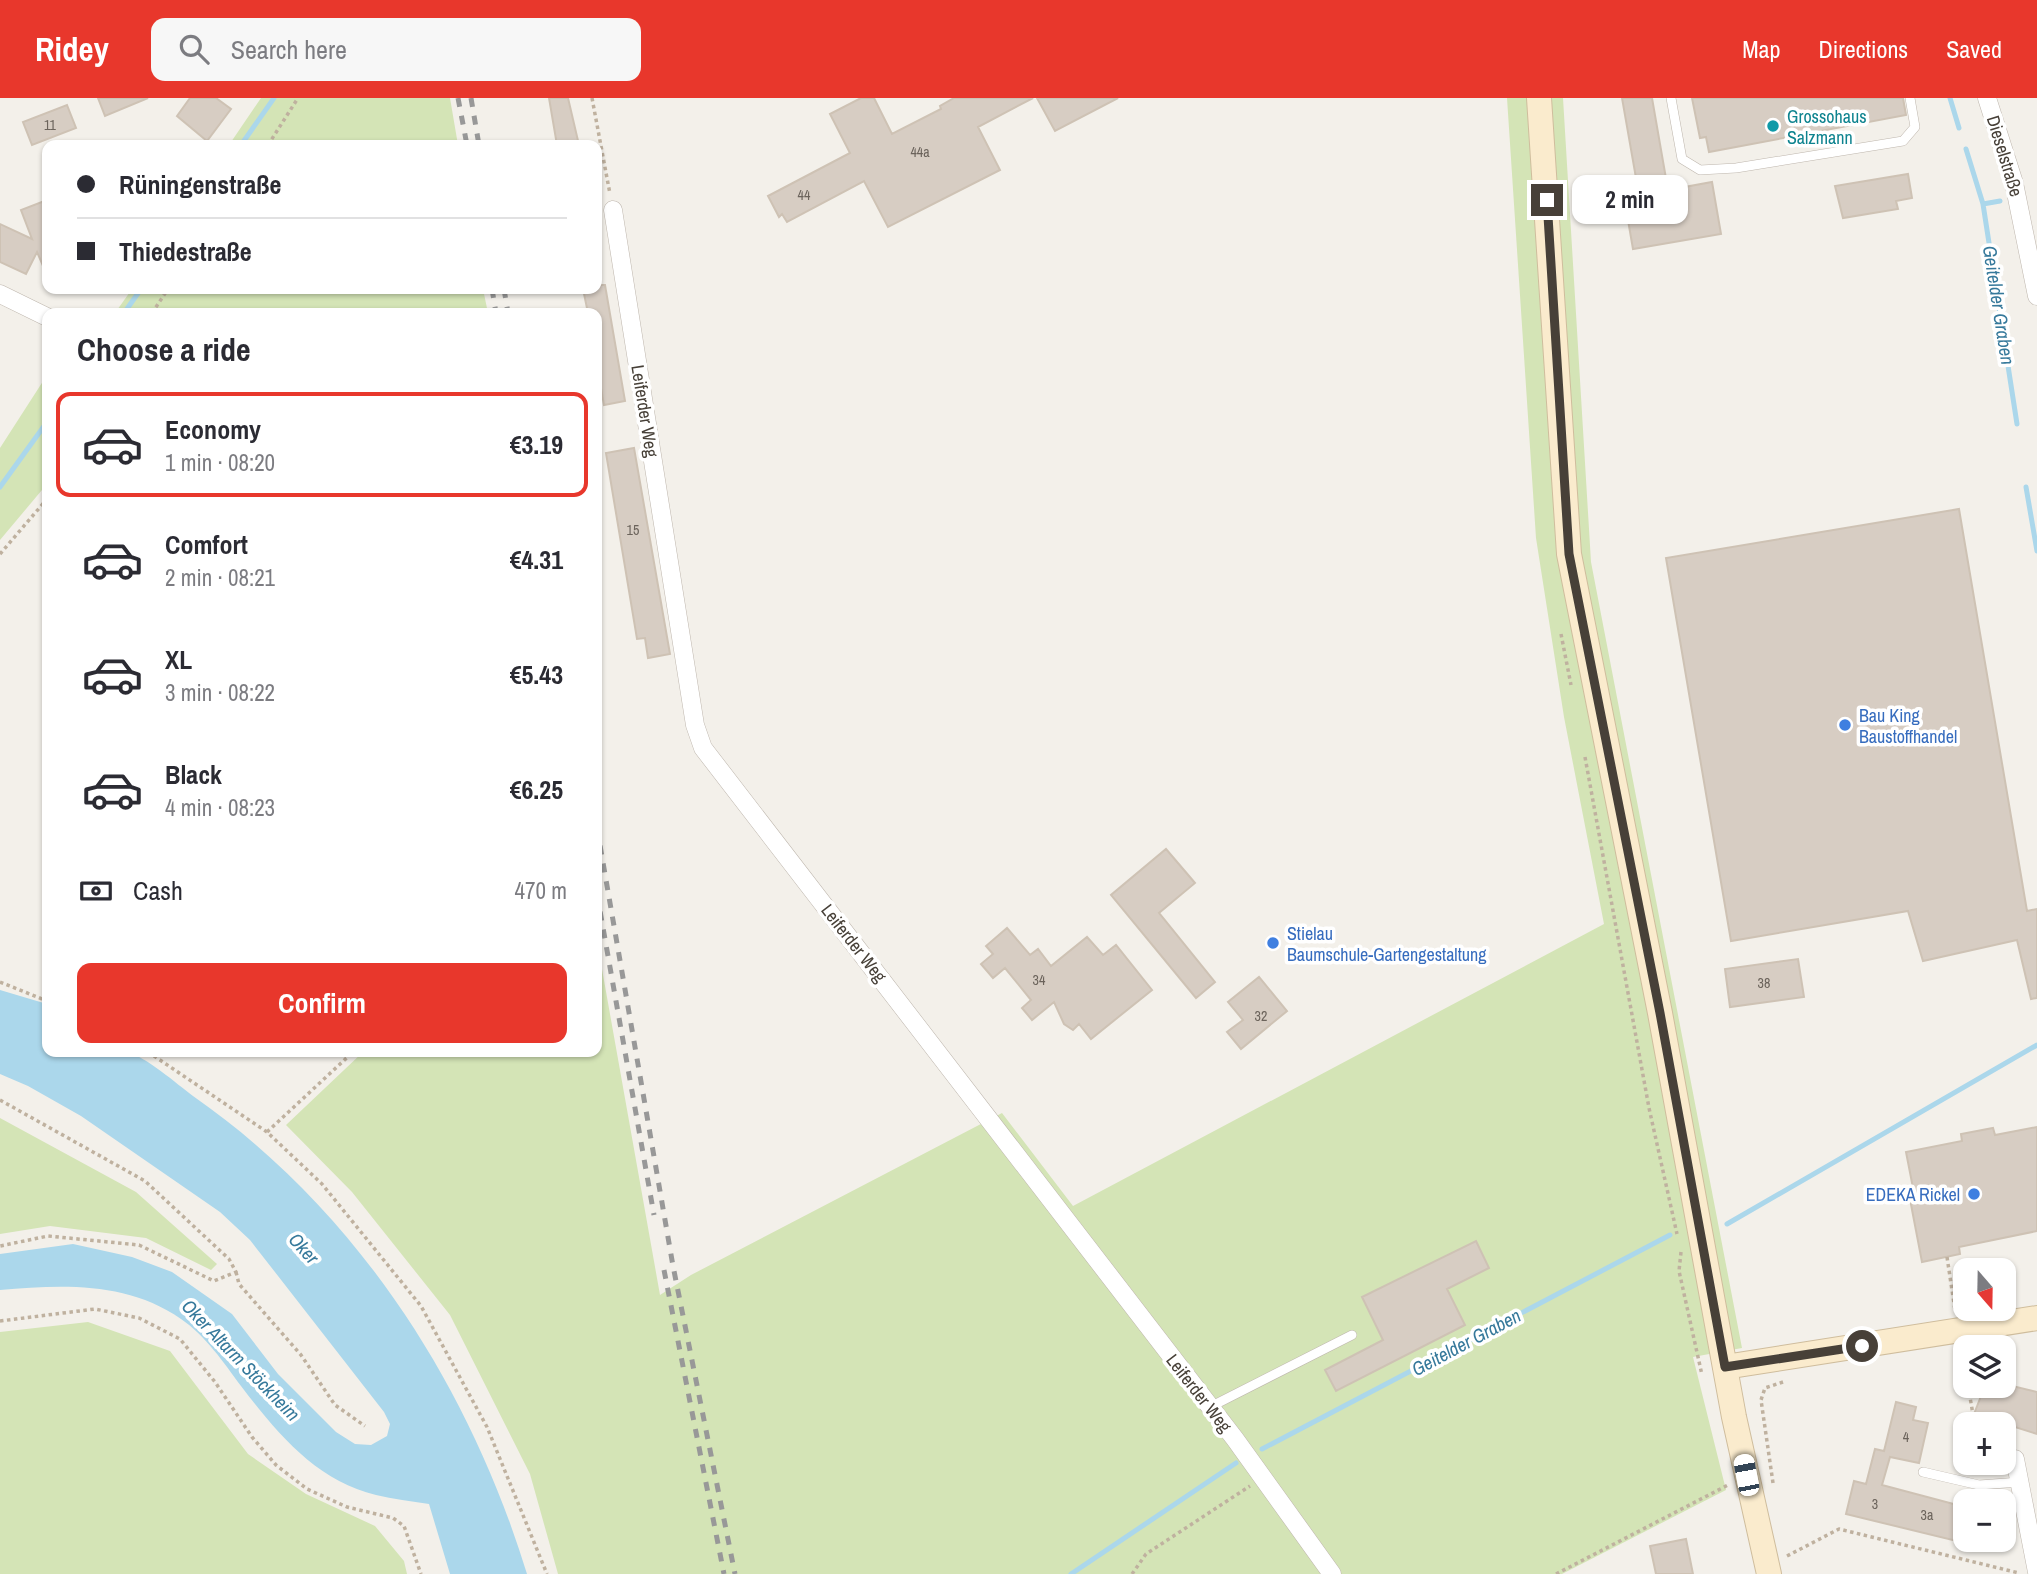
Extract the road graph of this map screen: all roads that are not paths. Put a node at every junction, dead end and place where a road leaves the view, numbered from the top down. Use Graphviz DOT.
graph roads {
  1 [pos="1539,98"];
  2 [pos="1671,98"];
  3 [pos="1910,98"];
  4 [pos="1987,98"];
  5 [pos="613,210"];
  6 [pos="2030,222"];
  7 [pos="0,294"];
  8 [pos="2037,296"];
  9 [pos="42,315"];
  10 [pos="2037,1318"];
  11 [pos="1352,1335"];
  12 [pos="1725,1367"];
  13 [pos="1210,1408"];
  14 [pos="2016,1464"];
  15 [pos="1923,1472"];
  16 [pos="2020,1482"];
  17 [pos="2037,1572"];
  18 [pos="1332,1574"];
  19 [pos="1769,1574"];
  1 -- 12 [label="street"];
  2 -- 3 [label="lane"];
  4 -- 6 [label="street, Dieselstraße"];
  5 -- 13 [label="street, Leiferder Weg"];
  6 -- 8 [label="street, Dieselstraße"];
  7 -- 9 [label="street"];
  10 -- 12 [label="street"];
  11 -- 13 [label="lane"];
  12 -- 19 [label="street"];
  13 -- 18 [label="street, Leiferder Weg"];
  14 -- 16 [label="street"];
  15 -- 16 [label="lane"];
  16 -- 17 [label="street"];
}
